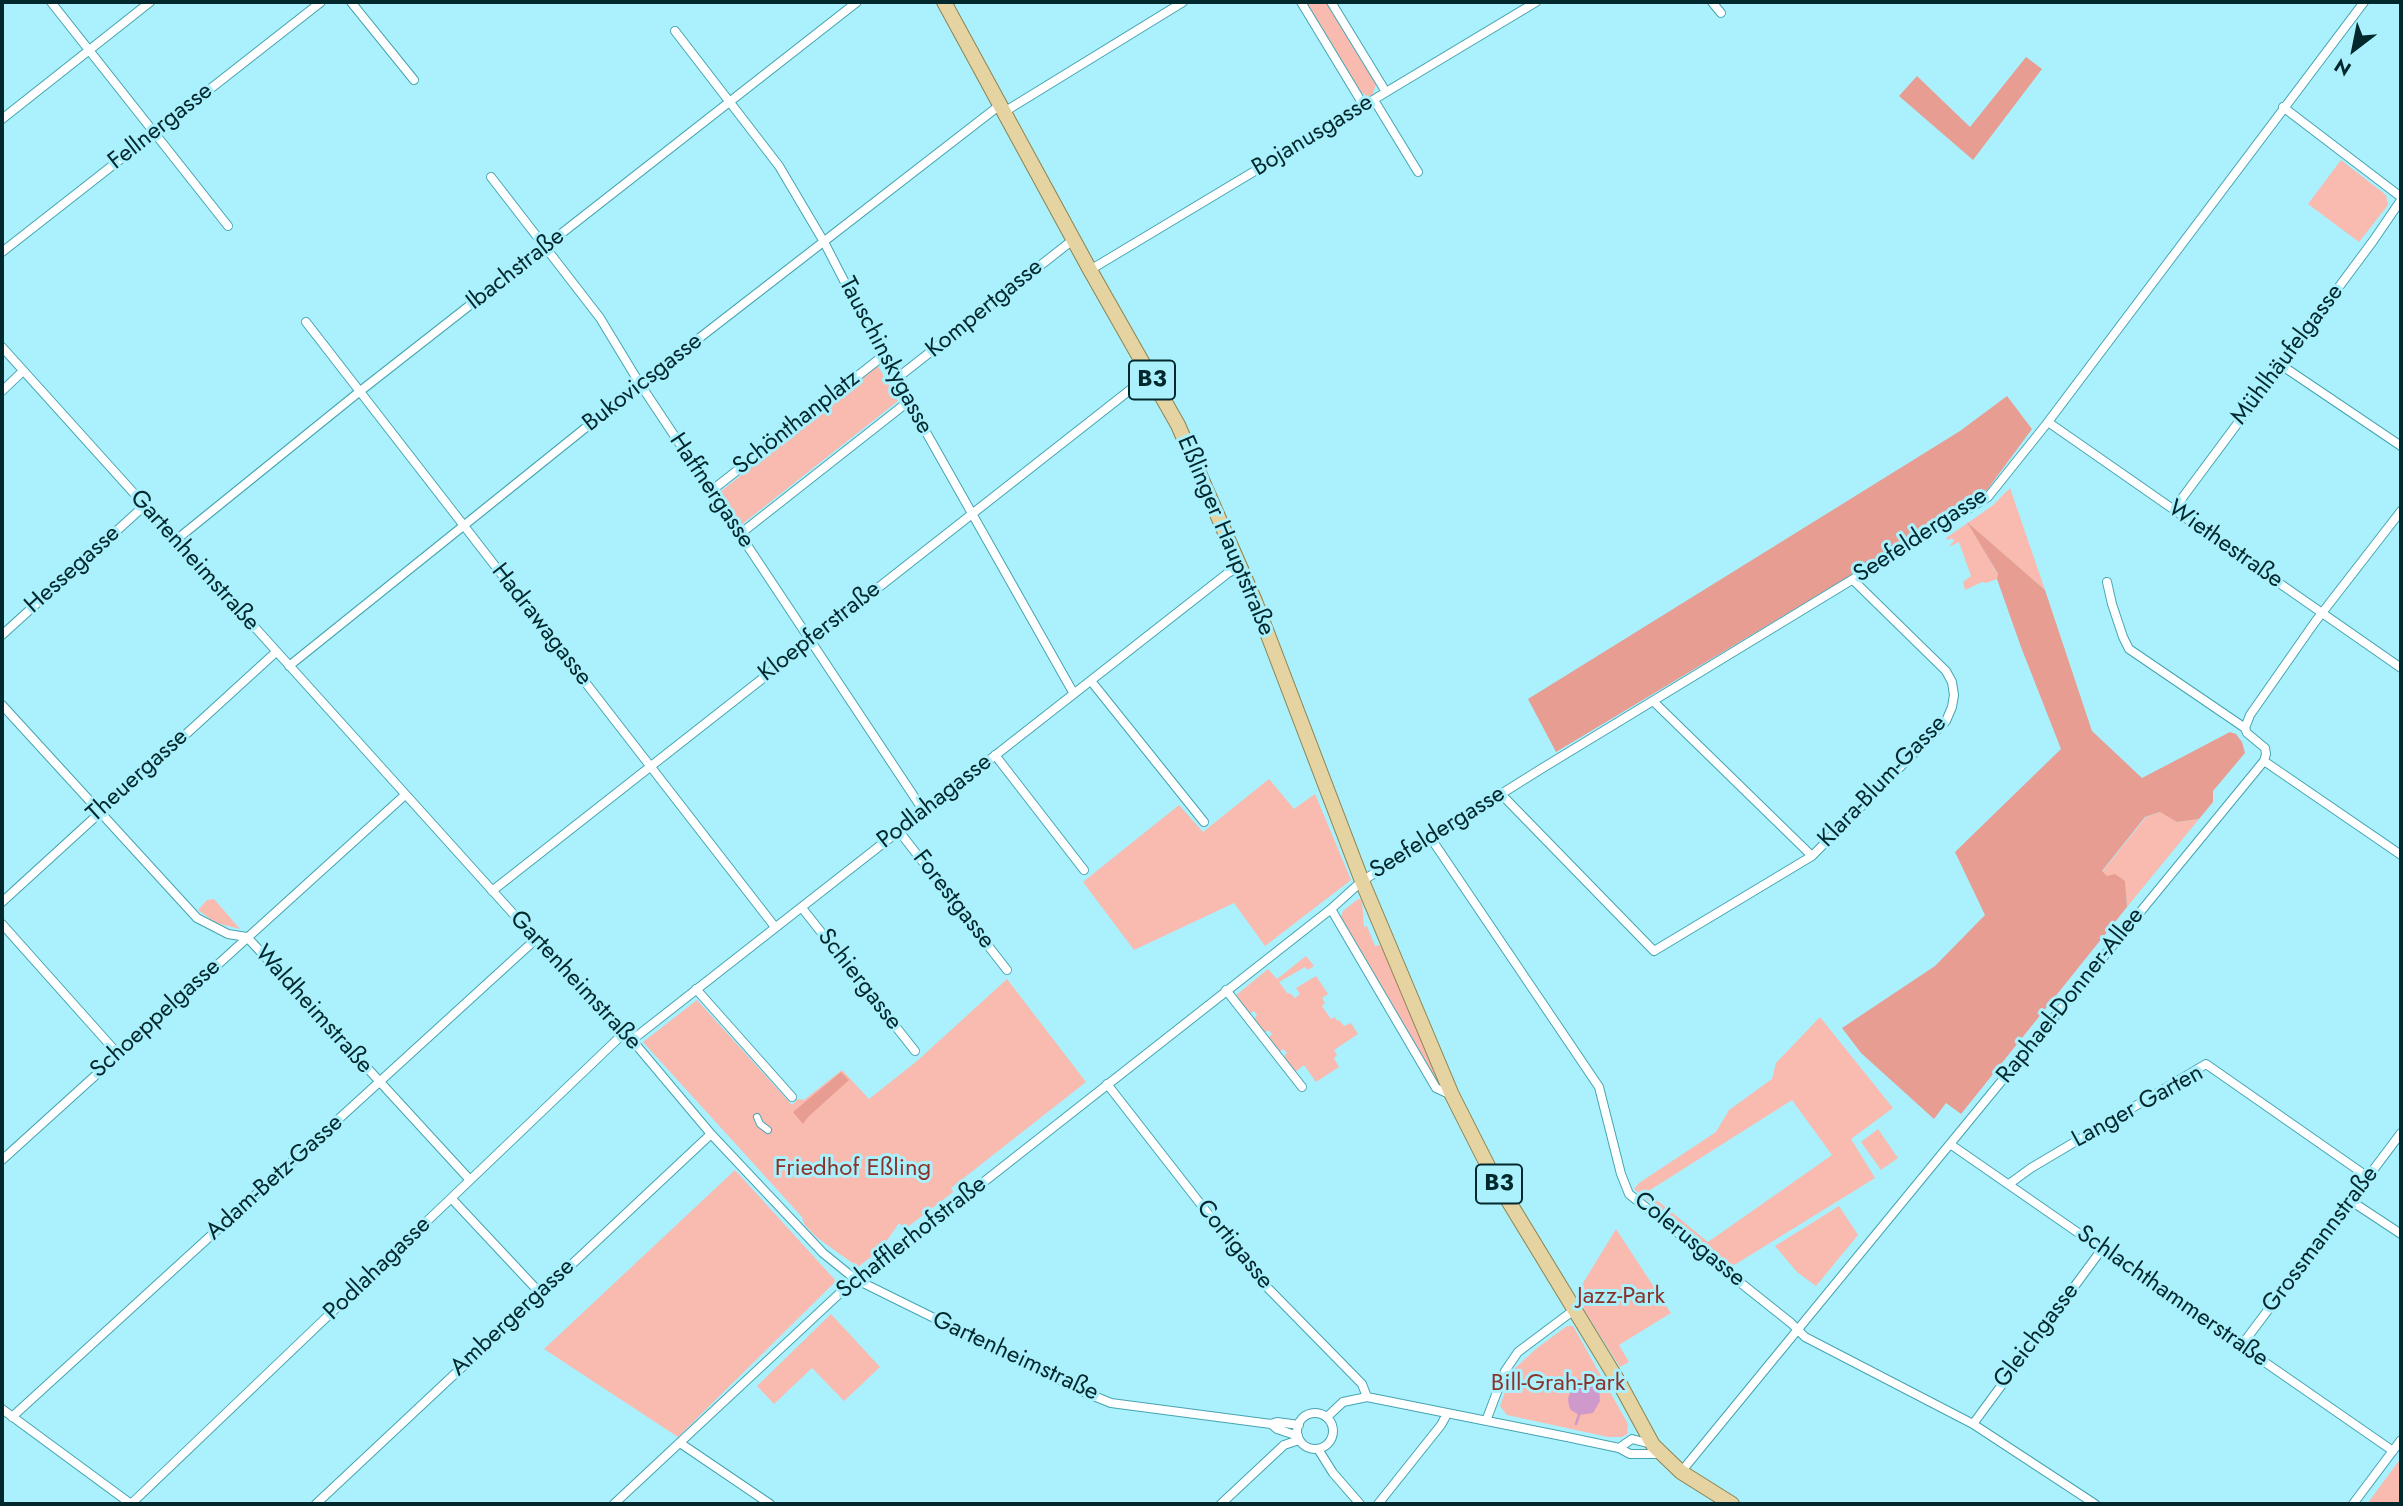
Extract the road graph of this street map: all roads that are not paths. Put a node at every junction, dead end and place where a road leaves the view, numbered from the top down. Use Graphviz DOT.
graph roads {
  1 [pos="51,2"];
  2 [pos="150,2"];
  3 [pos="321,2"];
  4 [pos="351,2"];
  5 [pos="857,2"];
  6 [pos="944,2"];
  7 [pos="1182,2"];
  8 [pos="1301,2"];
  9 [pos="1331,2"];
  10 [pos="1536,2"];
  11 [pos="1712,2"];
  12 [pos="2364,2"];
  13 [pos="1721,13"];
  14 [pos="675,31"];
  15 [pos="90,49"];
  16 [pos="414,80"];
  17 [pos="1386,92"];
  18 [pos="1374,100"];
  19 [pos="729,102"];
  20 [pos="1364,106"];
  21 [pos="2283,107"];
  22 [pos="1002,108"];
  23 [pos="2,119"];
  24 [pos="156,132"];
  25 [pos="1418,172"];
  26 [pos="491,177"];
  27 [pos="2401,202"];
  28 [pos="228,226"];
  29 [pos="1073,240"];
  30 [pos="824,242"];
  31 [pos="544,248"];
  32 [pos="2,252"];
  33 [pos="1090,270"];
  34 [pos="306,322"];
  35 [pos="2,347"];
  36 [pos="883,356"];
  37 [pos="2281,365"];
  38 [pos="23,371"];
  39 [pos="1149,375"];
  40 [pos="896,379"];
  41 [pos="640,384"];
  42 [pos="2,391"];
  43 [pos="359,392"];
  44 [pos="909,401"];
  45 [pos="2048,422"];
  46 [pos="2401,446"];
  47 [pos="711,491"];
  48 [pos="144,506"];
  49 [pos="2174,509"];
  50 [pos="2401,511"];
  51 [pos="972,514"];
  52 [pos="464,524"];
  53 [pos="740,534"];
  54 [pos="176,540"];
  55 [pos="1240,567"];
  56 [pos="1853,580"];
  57 [pos="2107,582"];
  58 [pos="2322,614"];
  59 [pos="2,635"];
  60 [pos="811,639"];
  61 [pos="276,652"];
  62 [pos="289,666"];
  63 [pos="2401,668"];
  64 [pos="1091,681"];
  65 [pos="1074,694"];
  66 [pos="1653,701"];
  67 [pos="2,705"];
  68 [pos="2245,728"];
  69 [pos="995,755"];
  70 [pos="2264,761"];
  71 [pos="649,765"];
  72 [pos="1501,794"];
  73 [pos="405,795"];
  74 [pos="100,810"];
  75 [pos="923,810"];
  76 [pos="1205,822"];
  77 [pos="898,830"];
  78 [pos="1430,838"];
  79 [pos="2401,855"];
  80 [pos="1812,856"];
  81 [pos="1084,870"];
  82 [pos="1362,881"];
  83 [pos="492,891"];
  84 [pos="2,902"];
  85 [pos="802,908"];
  86 [pos="1331,909"];
  87 [pos="2,925"];
  88 [pos="775,927"];
  89 [pos="247,937"];
  90 [pos="536,939"];
  91 [pos="1007,970"];
  92 [pos="695,989"];
  93 [pos="1226,990"];
  94 [pos="624,1033"];
  95 [pos="632,1040"];
  96 [pos="915,1051"];
  97 [pos="118,1054"];
  98 [pos="380,1083"];
  99 [pos="1107,1084"];
  100 [pos="1302,1087"];
  101 [pos="1452,1096"];
  102 [pos="792,1097"];
  103 [pos="757,1117"];
  104 [pos="768,1130"];
  105 [pos="2401,1133"];
  106 [pos="711,1134"];
  107 [pos="1950,1144"];
  108 [pos="2,1160"];
  109 [pos="2368,1177"];
  110 [pos="470,1180"];
  111 [pos="2009,1184"];
  112 [pos="452,1199"];
  113 [pos="2351,1201"];
  114 [pos="2401,1234"];
  115 [pos="2102,1249"];
  116 [pos="855,1279"];
  117 [pos="540,1293"];
  118 [pos="1574,1310"];
  119 [pos="1797,1331"];
  120 [pos="2241,1346"];
  121 [pos="1367,1398"];
  122 [pos="2,1409"];
  123 [pos="1447,1415"];
  124 [pos="12,1417"];
  125 [pos="1327,1417"];
  126 [pos="1637,1417"];
  127 [pos="1486,1421"];
  128 [pos="1270,1424"];
  129 [pos="1973,1424"];
  130 [pos="1299,1425"];
  131 [pos="1299,1438"];
  132 [pos="1632,1439"];
  133 [pos="2401,1440"];
  134 [pos="680,1443"];
  135 [pos="1619,1448"];
  136 [pos="1318,1449"];
  137 [pos="1658,1450"];
  138 [pos="2393,1451"];
  139 [pos="1681,1472"];
  140 [pos="131,1504"];
  141 [pos="316,1504"];
  142 [pos="614,1504"];
  143 [pos="770,1504"];
  144 [pos="1221,1504"];
  145 [pos="1360,1504"];
  146 [pos="1378,1504"];
  147 [pos="1732,1504"];
  148 [pos="2095,1504"];
  149 [pos="2353,1504"];
  1 -- 15 [label="street"];
  2 -- 15 [label="street"];
  3 -- 24 [label="street, Fellnergasse"];
  4 -- 16 [label="street"];
  5 -- 19 [label="street, Ibachstraße"];
  6 -- 22 [label="main road, Eßlinger Hauptstraße / B3"];
  7 -- 22 [label="street, Bukovicsgasse"];
  8 -- 20 [label="street"];
  9 -- 17 [label="street"];
  10 -- 17 [label="street, Bojanusgasse"];
  11 -- 13 [label="street"];
  12 -- 21 [label="street, Seefeldergasse"];
  14 -- 19 [label="street, Tauschinskygasse"];
  15 -- 23 [label="street"];
  15 -- 24 [label="street"];
  17 -- 18 [label="street, Bojanusgasse"];
  18 -- 20 [label="street, Bojanusgasse"];
  18 -- 25 [label="street"];
  19 -- 30 [label="street, Tauschinskygasse"];
  19 -- 31 [label="street, Ibachstraße"];
  20 -- 33 [label="street, Bojanusgasse"];
  21 -- 27 [label="street"];
  21 -- 45 [label="street, Seefeldergasse"];
  22 -- 29 [label="main road, Eßlinger Hauptstraße / B3"];
  22 -- 30 [label="street, Bukovicsgasse"];
  24 -- 28 [label="street"];
  24 -- 32 [label="street, Fellnergasse"];
  26 -- 31 [label="street, Haffnergasse"];
  27 -- 37 [label="street, Mühlhäufelgasse"];
  29 -- 33 [label="main road, Eßlinger Hauptstraße / B3"];
  29 -- 40 [label="street, Kompertgasse"];
  30 -- 36 [label="street, Tauschinskygasse"];
  30 -- 41 [label="street, Bukovicsgasse"];
  31 -- 41 [label="street, Haffnergasse"];
  31 -- 43 [label="street, Ibachstraße"];
  33 -- 39 [label="main road, Eßlinger Hauptstraße / B3"];
  34 -- 43 [label="street, Hadrawagasse"];
  35 -- 38 [label="street, Gartenheimstraße"];
  36 -- 40 [label="street, Tauschinskygasse"];
  36 -- 47 [label="street, Schönthanplatz"];
  37 -- 46 [label="street"];
  37 -- 49 [label="street, Mühlhäufelgasse"];
  38 -- 42 [label="street"];
  38 -- 48 [label="street, Gartenheimstraße"];
  39 -- 51 [label="street, Kloepferstraße"];
  39 -- 55 [label="main road, Eßlinger Hauptstraße / B3"];
  40 -- 44 [label="street, Tauschinskygasse"];
  41 -- 47 [label="street, Haffnergasse"];
  41 -- 52 [label="street, Bukovicsgasse"];
  43 -- 52 [label="street, Hadrawagasse"];
  43 -- 54 [label="street, Ibachstraße"];
  44 -- 51 [label="street, Tauschinskygasse"];
  44 -- 53 [label="street"];
  45 -- 49 [label="street, Wiethestraße"];
  45 -- 56 [label="street, Seefeldergasse"];
  47 -- 53 [label="street, Haffnergasse"];
  48 -- 54 [label="street, Gartenheimstraße"];
  48 -- 59 [label="street, Hessegasse"];
  49 -- 58 [label="street, Wiethestraße"];
  50 -- 58 [label="street"];
  51 -- 60 [label="street, Kloepferstraße"];
  51 -- 65 [label="street, Tauschinskygasse"];
  52 -- 62 [label="street, Bukovicsgasse"];
  52 -- 71 [label="street, Hadrawagasse"];
  53 -- 60 [label="street, Haffnergasse"];
  54 -- 61 [label="street, Gartenheimstraße"];
  55 -- 64 [label="street, Podlahagasse"];
  55 -- 82 [label="main road, Eßlinger Hauptstraße / B3"];
  56 -- 66 [label="street, Seefeldergasse"];
  56 -- 80 [label="street, Klara-Blum-Gasse"];
  57 -- 68 [label="street"];
  58 -- 63 [label="street, Wiethestraße"];
  58 -- 68 [label="street"];
  60 -- 71 [label="street, Kloepferstraße"];
  60 -- 75 [label="street, Haffnergasse"];
  61 -- 62 [label="street, Gartenheimstraße"];
  61 -- 74 [label="street, Theuergasse"];
  62 -- 73 [label="street, Gartenheimstraße"];
  64 -- 65 [label="street, Podlahagasse"];
  64 -- 76 [label="street"];
  65 -- 69 [label="street, Podlahagasse"];
  66 -- 72 [label="street, Seefeldergasse"];
  66 -- 80 [label="street"];
  67 -- 74 [label="street, Waldheimstraße"];
  68 -- 70 [label="street"];
  69 -- 75 [label="street, Podlahagasse"];
  69 -- 81 [label="street"];
  70 -- 79 [label="street"];
  70 -- 107 [label="street, Raphael-Donner-Allee"];
  71 -- 83 [label="street, Kloepferstraße"];
  71 -- 88 [label="street, Hadrawagasse"];
  72 -- 78 [label="street, Seefeldergasse"];
  72 -- 80 [label="street, Klara-Blum-Gasse"];
  73 -- 83 [label="street, Gartenheimstraße"];
  73 -- 89 [label="street, Schoeppelgasse"];
  74 -- 84 [label="street, Theuergasse"];
  74 -- 89 [label="street, Waldheimstraße"];
  75 -- 77 [label="street, Podlahagasse"];
  77 -- 85 [label="street, Podlahagasse"];
  77 -- 91 [label="street, Forestgasse"];
  78 -- 82 [label="street, Seefeldergasse"];
  78 -- 119 [label="street, Colerusgasse"];
  82 -- 86 [label="street, Schafflerhofstraße"];
  82 -- 101 [label="main road, Eßlinger Hauptstraße / B3"];
  83 -- 90 [label="street, Gartenheimstraße"];
  85 -- 88 [label="street, Podlahagasse"];
  85 -- 96 [label="street, Schiergasse"];
  86 -- 93 [label="street, Schafflerhofstraße"];
  86 -- 101 [label="street, Eßlinger Hauptstraße"];
  87 -- 97 [label="street"];
  88 -- 92 [label="street, Podlahagasse"];
  89 -- 97 [label="street, Schoeppelgasse"];
  89 -- 98 [label="street, Waldheimstraße"];
  90 -- 94 [label="street, Gartenheimstraße"];
  90 -- 98 [label="street, Adam-Betz-Gasse"];
  92 -- 95 [label="street, Podlahagasse"];
  92 -- 102 [label="street"];
  93 -- 99 [label="street, Schafflerhofstraße"];
  93 -- 100 [label="street"];
  94 -- 95 [label="street, Gartenheimstraße"];
  94 -- 110 [label="street, Podlahagasse"];
  95 -- 106 [label="street, Gartenheimstraße"];
  97 -- 108 [label="street, Schoeppelgasse"];
  98 -- 110 [label="street, Waldheimstraße"];
  98 -- 124 [label="street, Adam-Betz-Gasse"];
  99 -- 116 [label="street, Schafflerhofstraße"];
  99 -- 121 [label="street, Cortigasse"];
  101 -- 118 [label="main road, Eßlinger Hauptstraße / B3"];
  103 -- 104 [label="street"];
  105 -- 109 [label="street, Grossmannstraße"];
  106 -- 116 [label="street, Gartenheimstraße"];
  106 -- 117 [label="street, Ambergergasse"];
  107 -- 111 [label="street, Schlachthammerstraße"];
  107 -- 119 [label="street, Raphael-Donner-Allee"];
  109 -- 111 [label="street, Langer Garten"];
  109 -- 113 [label="street, Grossmannstraße"];
  110 -- 112 [label="street, Podlahagasse"];
  111 -- 115 [label="street, Schlachthammerstraße"];
  112 -- 117 [label="street"];
  112 -- 140 [label="street, Podlahagasse"];
  113 -- 114 [label="street"];
  113 -- 120 [label="street, Grossmannstraße"];
  115 -- 120 [label="street, Schlachthammerstraße"];
  115 -- 129 [label="street, Gleichgasse"];
  116 -- 128 [label="street, Gartenheimstraße"];
  116 -- 134 [label="street, Schafflerhofstraße"];
  117 -- 141 [label="street, Ambergergasse"];
  118 -- 126 [label="main road, Eßlinger Hauptstraße / B3"];
  118 -- 127 [label="street"];
  119 -- 129 [label="street, Colerusgasse"];
  119 -- 139 [label="street, Raphael-Donner-Allee"];
  120 -- 138 [label="street, Schlachthammerstraße"];
  121 -- 123 [label="street"];
  121 -- 125 [label="street, Gartenheimstraße"];
  122 -- 124 [label="street"];
  123 -- 127 [label="street"];
  123 -- 146 [label="street"];
  124 -- 140 [label="street"];
  125 -- 130 [label="street, Gartenheimstraße"];
  125 -- 136 [label="street"];
  126 -- 132 [label="street"];
  126 -- 137 [label="main road, Eßlinger Hauptstraße / B3"];
  127 -- 135 [label="street"];
  128 -- 130 [label="street, Gartenheimstraße"];
  128 -- 131 [label="street, Gartenheimstraße"];
  129 -- 148 [label="street, Colerusgasse"];
  130 -- 131 [label="street"];
  131 -- 136 [label="street, Gartenheimstraße"];
  131 -- 144 [label="street"];
  132 -- 135 [label="street"];
  132 -- 137 [label="street"];
  133 -- 138 [label="street"];
  134 -- 142 [label="street, Schafflerhofstraße"];
  134 -- 143 [label="street"];
  135 -- 137 [label="street"];
  136 -- 145 [label="street"];
  137 -- 139 [label="main road, Eßlinger Hauptstraße / B3"];
  138 -- 149 [label="street"];
  139 -- 147 [label="main road, Eßlinger Hauptstraße / B3"];
}
